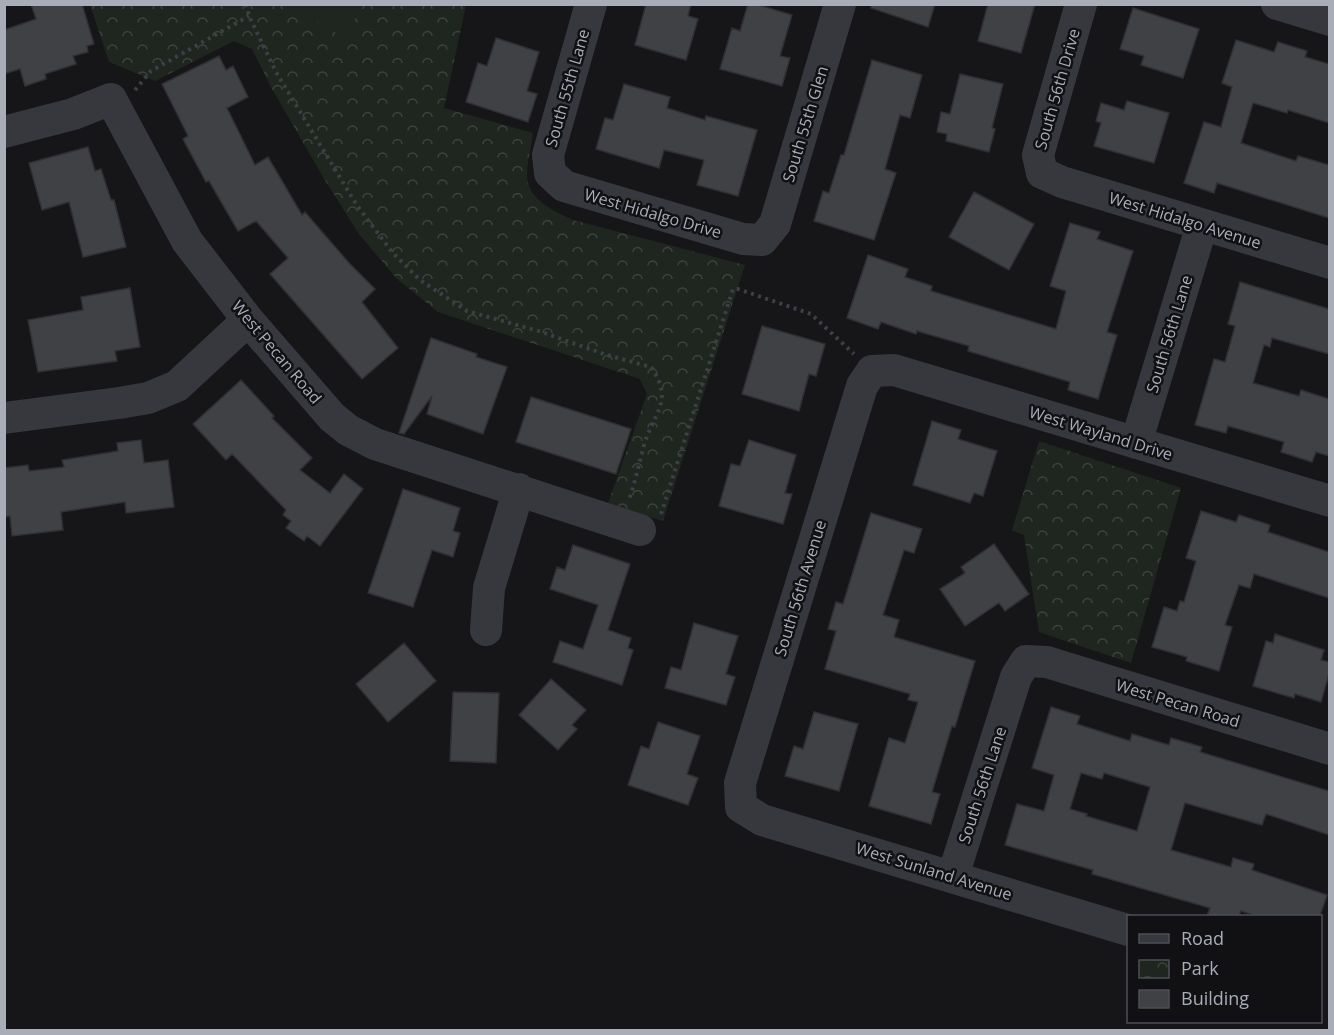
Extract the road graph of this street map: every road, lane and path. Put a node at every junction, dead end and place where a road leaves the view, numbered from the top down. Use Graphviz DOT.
graph roads {
  1 [pos="246,4"];
  2 [pos="591,4"];
  3 [pos="840,4"];
  4 [pos="1081,4"];
  5 [pos="1277,4"];
  6 [pos="249,16"];
  7 [pos="1329,20"];
  8 [pos="118,112"];
  9 [pos="4,132"];
  10 [pos="550,173"];
  11 [pos="1042,173"];
  12 [pos="1202,225"];
  13 [pos="762,240"];
  14 [pos="1329,263"];
  15 [pos="248,320"];
  16 [pos="872,371"];
  17 [pos="4,418"];
  18 [pos="1136,443"];
  19 [pos="519,489"];
  20 [pos="1329,501"];
  21 [pos="637,521"];
  22 [pos="486,630"];
  23 [pos="1026,661"];
  24 [pos="1329,749"];
  25 [pos="741,807"];
  26 [pos="953,876"];
  27 [pos="1127,930"];
  1 -- 6 [label="path"];
  2 -- 10 [label="street, South 55th Lane"];
  3 -- 13 [label="street, South 55th Glen"];
  4 -- 11 [label="street, South 56th Drive"];
  5 -- 7 [label="street"];
  6 -- 8 [label="path"];
  6 -- 21 [label="path"];
  8 -- 9 [label="street"];
  8 -- 15 [label="street, West Pecan Road"];
  10 -- 13 [label="street, West Hidalgo Drive"];
  11 -- 12 [label="street, West Hidalgo Avenue"];
  12 -- 14 [label="street, West Hidalgo Avenue"];
  12 -- 18 [label="street, South 56th Lane"];
  15 -- 17 [label="street"];
  15 -- 19 [label="street, West Pecan Road"];
  16 -- 18 [label="street, West Wayland Drive"];
  16 -- 21 [label="path"];
  16 -- 25 [label="street, South 56th Avenue"];
  18 -- 20 [label="street, West Wayland Drive"];
  19 -- 21 [label="street, West Pecan Road"];
  19 -- 22 [label="street"];
  23 -- 24 [label="street, West Pecan Road"];
  23 -- 26 [label="street, South 56th Lane"];
  25 -- 26 [label="street, West Sunland Avenue"];
  26 -- 27 [label="street, West Sunland Avenue"];
}
